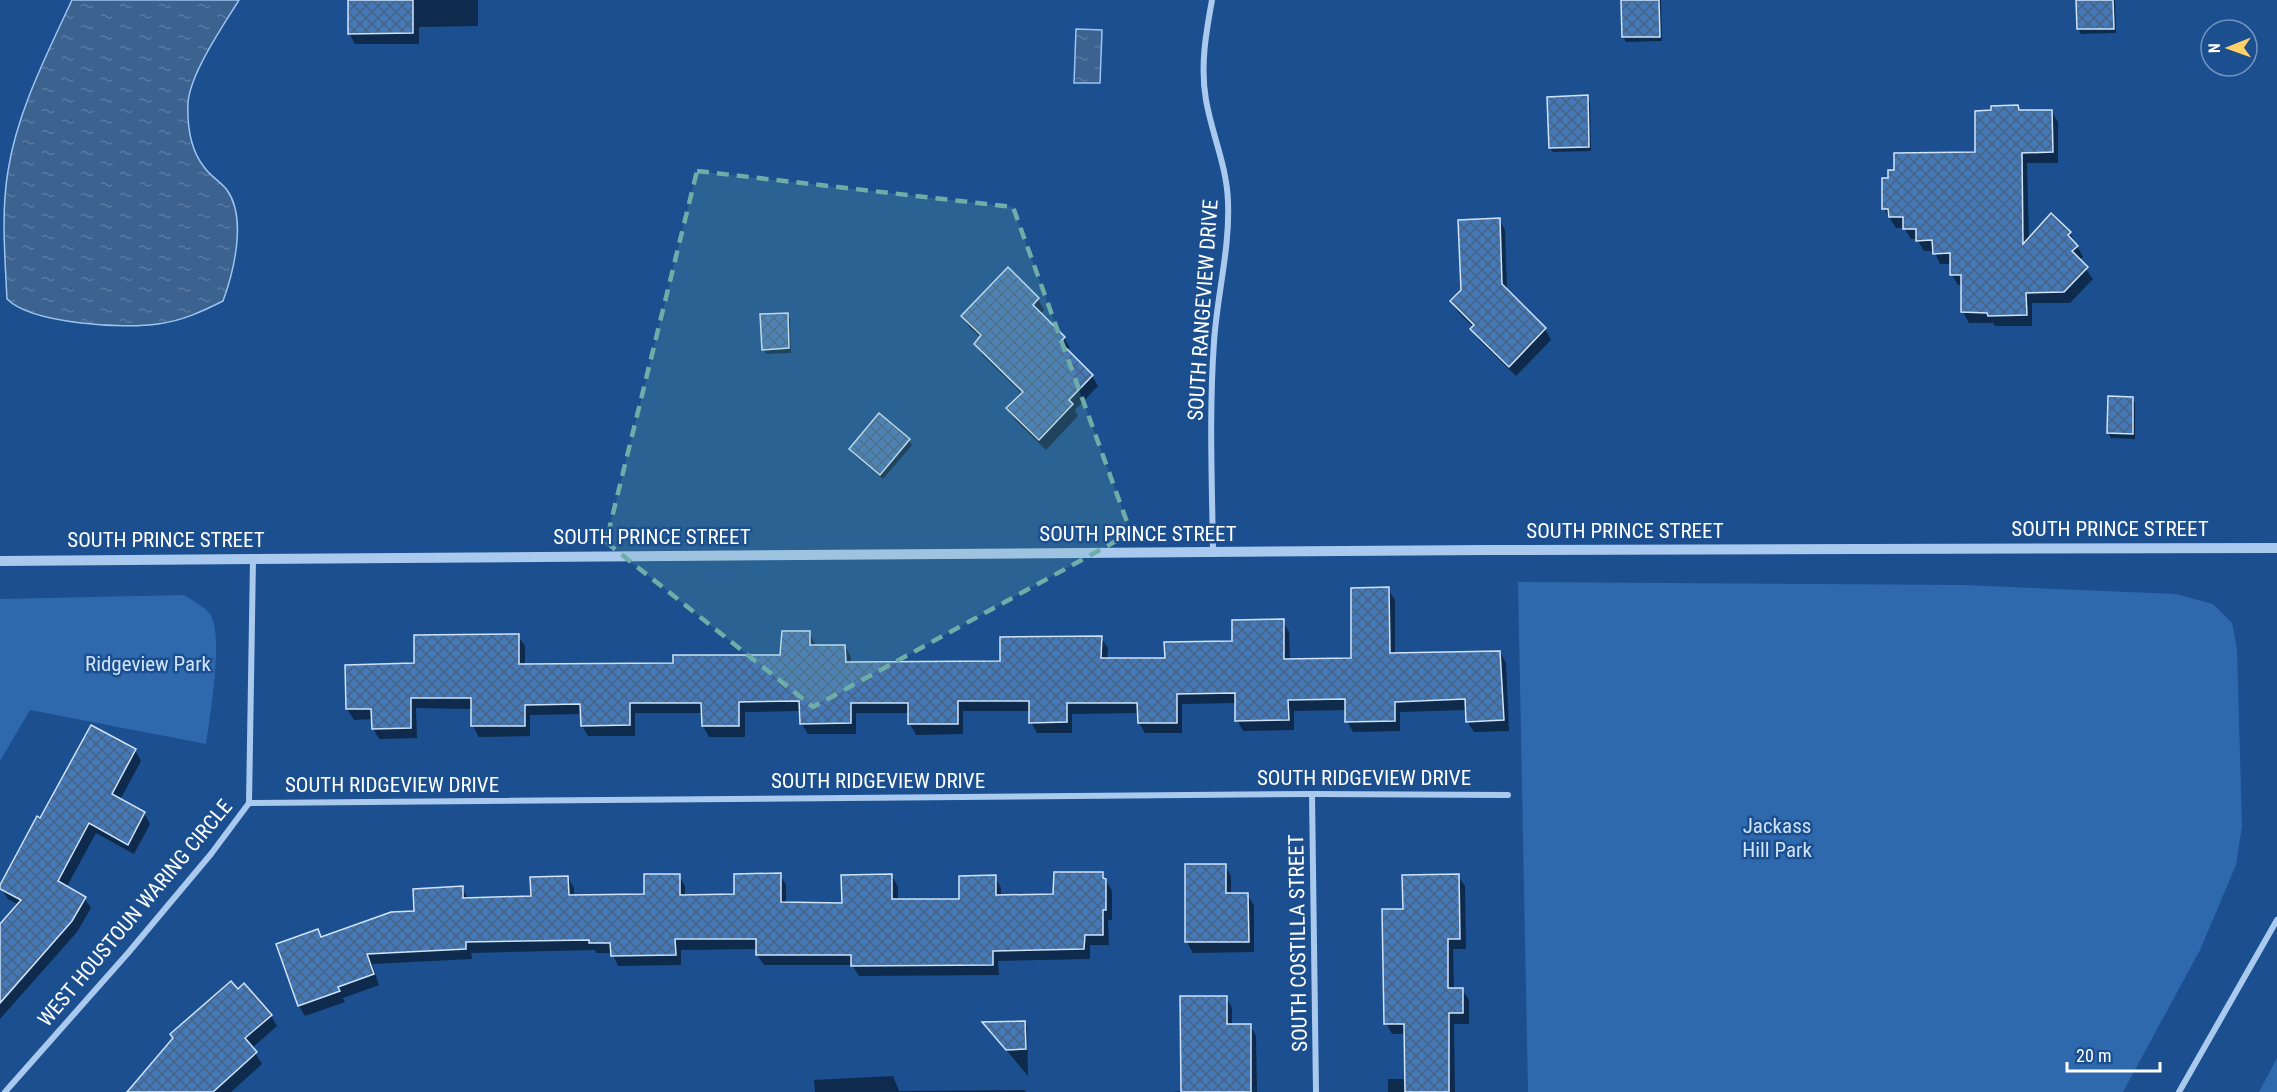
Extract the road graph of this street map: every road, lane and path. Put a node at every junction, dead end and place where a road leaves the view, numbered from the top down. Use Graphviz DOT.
graph roads {
  1 [pos="1212,0"];
  2 [pos="2277,548"];
  3 [pos="1213,553"];
  4 [pos="253,559"];
  5 [pos="0,561"];
  6 [pos="1312,794"];
  7 [pos="1508,795"];
  8 [pos="249,802"];
  9 [pos="2277,920"];
  10 [pos="5,1092"];
  11 [pos="1316,1092"];
  12 [pos="2179,1092"];
  1 -- 3 [label="street, SOUTH RANGEVIEW DRIVE"];
  2 -- 3 [label="street, SOUTH PRINCE STREET"];
  3 -- 4 [label="street, SOUTH PRINCE STREET"];
  4 -- 5 [label="street, SOUTH PRINCE STREET"];
  4 -- 8 [label="street, WEST HOUSTOUN WARING CIRCLE"];
  6 -- 7 [label="street, SOUTH RIDGEVIEW DRIVE"];
  6 -- 8 [label="street, SOUTH RIDGEVIEW DRIVE"];
  6 -- 11 [label="street, SOUTH COSTILLA STREET"];
  8 -- 10 [label="street, WEST HOUSTOUN WARING CIRCLE"];
  9 -- 12 [label="street"];
}
